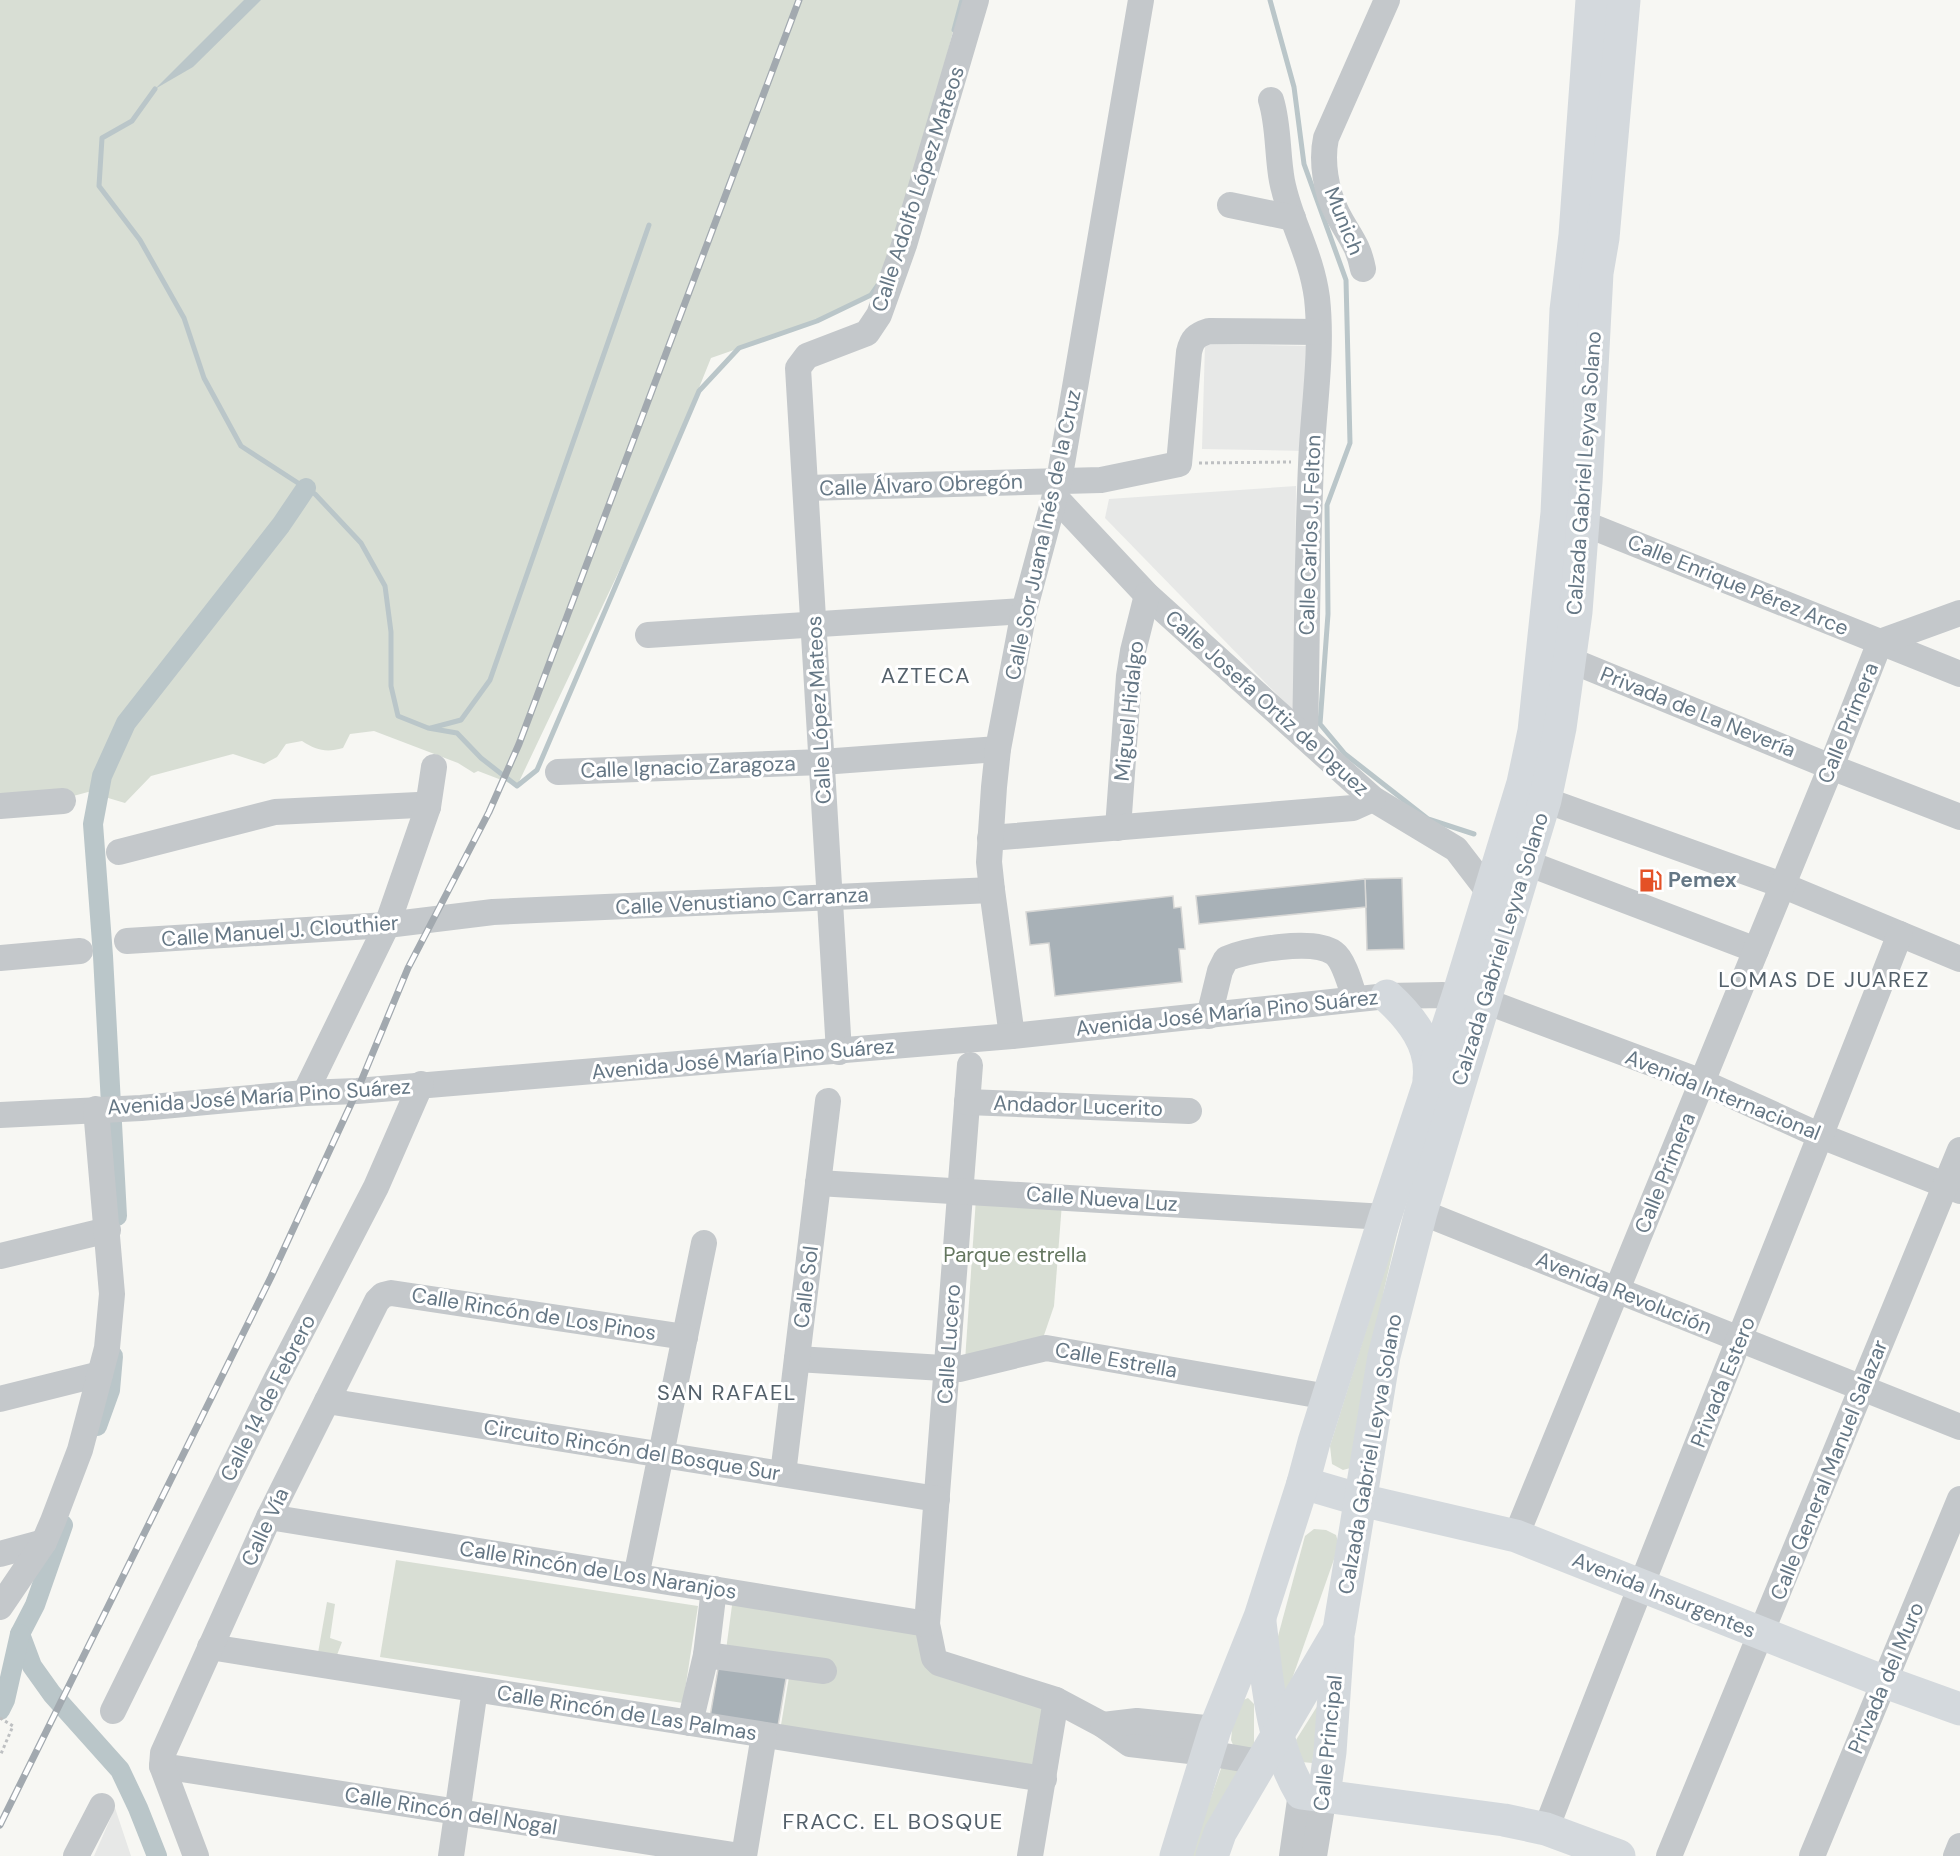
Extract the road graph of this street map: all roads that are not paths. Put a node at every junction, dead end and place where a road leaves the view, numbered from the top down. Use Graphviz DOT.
graph roads {
  1 [pos="976,0"];
  2 [pos="1142,0"];
  3 [pos="1387,0"];
  4 [pos="1592,0"];
  5 [pos="1624,0"];
  6 [pos="1271,100"];
  7 [pos="1230,205"];
  8 [pos="1293,218"];
  9 [pos="1589,237"];
  10 [pos="1363,269"];
  11 [pos="1318,332"];
  12 [pos="798,368"];
  13 [pos="806,488"];
  14 [pos="1057,489"];
  15 [pos="1570,518"];
  16 [pos="1147,595"];
  17 [pos="1024,611"];
  18 [pos="1960,613"];
  19 [pos="814,625"];
  20 [pos="648,636"];
  21 [pos="1880,642"];
  22 [pos="1570,660"];
  23 [pos="1960,674"];
  24 [pos="1305,737"];
  25 [pos="998,749"];
  26 [pos="822,762"];
  27 [pos="434,767"];
  28 [pos="1831,767"];
  29 [pos="558,772"];
  30 [pos="1373,799"];
  31 [pos="1545,800"];
  32 [pos="63,801"];
  33 [pos="0,806"];
  34 [pos="428,807"];
  35 [pos="1960,817"];
  36 [pos="1118,828"];
  37 [pos="990,838"];
  38 [pos="119,852"];
  39 [pos="1527,863"];
  40 [pos="1782,885"];
  41 [pos="992,890"];
  42 [pos="1489,892"];
  43 [pos="830,897"];
  44 [pos="432,919"];
  45 [pos="387,925"];
  46 [pos="1900,934"];
  47 [pos="127,941"];
  48 [pos="1756,950"];
  49 [pos="80,951"];
  50 [pos="0,958"];
  51 [pos="1960,959"];
  52 [pos="1388,996"];
  53 [pos="1472,998"];
  54 [pos="1355,999"];
  55 [pos="1209,1016"];
  56 [pos="1012,1036"];
  57 [pos="839,1052"];
  58 [pos="970,1065"];
  59 [pos="1702,1082"];
  60 [pos="421,1084"];
  61 [pos="1429,1085"];
  62 [pos="305,1093"];
  63 [pos="828,1101"];
  64 [pos="967,1102"];
  65 [pos="101,1109"];
  66 [pos="1189,1111"];
  67 [pos="0,1115"];
  68 [pos="1821,1136"];
  69 [pos="1960,1150"];
  70 [pos="818,1183"];
  71 [pos="1953,1188"];
  72 [pos="960,1191"];
  73 [pos="1421,1212"];
  74 [pos="1385,1217"];
  75 [pos="108,1230"];
  76 [pos="704,1243"];
  77 [pos="0,1256"];
  78 [pos="1616,1290"];
  79 [pos="383,1295"];
  80 [pos="685,1337"];
  81 [pos="1741,1339"];
  82 [pos="797,1359"];
  83 [pos="947,1368"];
  84 [pos="100,1374"];
  85 [pos="1861,1389"];
  86 [pos="1328,1397"];
  87 [pos="0,1399"];
  88 [pos="327,1401"];
  89 [pos="1960,1427"];
  90 [pos="661,1454"];
  91 [pos="783,1474"];
  92 [pos="1303,1484"];
  93 [pos="937,1499"];
  94 [pos="1960,1499"];
  95 [pos="1361,1500"];
  96 [pos="269,1517"];
  97 [pos="1516,1536"];
  98 [pos="44,1542"];
  99 [pos="0,1554"];
  100 [pos="636,1577"];
  101 [pos="1640,1586"];
  102 [pos="714,1589"];
  103 [pos="0,1607"];
  104 [pos="1260,1617"];
  105 [pos="927,1624"];
  106 [pos="1339,1630"];
  107 [pos="1762,1634"];
  108 [pos="210,1647"];
  109 [pos="706,1655"];
  110 [pos="824,1671"];
  111 [pos="1885,1682"];
  112 [pos="475,1689"];
  113 [pos="1056,1700"];
  114 [pos="1960,1709"];
  115 [pos="113,1712"];
  116 [pos="690,1723"];
  117 [pos="764,1735"];
  118 [pos="1278,1735"];
  119 [pos="1211,1741"];
  120 [pos="1260,1762"];
  121 [pos="162,1766"];
  122 [pos="1044,1779"];
  123 [pos="1312,1794"];
  124 [pos="102,1806"];
  125 [pos="457,1812"];
  126 [pos="1546,1829"];
  127 [pos="1960,1846"];
  128 [pos="76,1856"];
  129 [pos="196,1856"];
  130 [pos="451,1856"];
  131 [pos="742,1856"];
  132 [pos="1030,1856"];
  133 [pos="1176,1856"];
  134 [pos="1212,1856"];
  135 [pos="1292,1856"];
  136 [pos="1314,1856"];
  137 [pos="1619,1856"];
  138 [pos="1669,1856"];
  139 [pos="1812,1856"];
  140 [pos="1956,1856"];
  1 -- 12 [label="street, Calle Adolfo López Mateos"];
  2 -- 14 [label="street, Calle Sor Juana Inés de la Cruz"];
  3 -- 10 [label="street, Munich"];
  4 -- 9 [label="main road, Calzada Gabriel Leyva Solano"];
  5 -- 9 [label="main road, Calzada Gabriel Leyva Solano"];
  6 -- 8 [label="street, Calle Carlos J. Felton"];
  7 -- 8 [label="street"];
  8 -- 11 [label="street, Calle Carlos J. Felton"];
  9 -- 15 [label="main road, Calzada Gabriel Leyva Solano"];
  11 -- 14 [label="street, Calle Álvaro Obregón"];
  11 -- 24 [label="street, Calle Carlos J. Felton"];
  12 -- 13 [label="street, Calle López Mateos"];
  13 -- 14 [label="street, Calle Álvaro Obregón"];
  13 -- 19 [label="street, Calle López Mateos"];
  14 -- 16 [label="street, Calle Josefa Ortiz de Dguez"];
  14 -- 17 [label="street, Calle Sor Juana Inés de la Cruz"];
  15 -- 21 [label="street, Calle Enrique Pérez Arce"];
  15 -- 22 [label="main road, Calzada Gabriel Leyva Solano"];
  15 -- 42 [label="main road, Calzada Gabriel Leyva Solano"];
  16 -- 24 [label="street, Calle Josefa Ortiz de Dguez"];
  16 -- 36 [label="street, Miguel Hidalgo"];
  17 -- 19 [label="street"];
  17 -- 25 [label="street, Calle Sor Juana Inés de la Cruz"];
  18 -- 21 [label="street"];
  19 -- 20 [label="street"];
  19 -- 26 [label="street, Calle López Mateos"];
  21 -- 23 [label="street, Calle Enrique Pérez Arce"];
  21 -- 28 [label="street, Calle Primera"];
  22 -- 28 [label="street, Privada de La Nevería"];
  22 -- 31 [label="main road, Calzada Gabriel Leyva Solano"];
  24 -- 30 [label="street, Calle Josefa Ortiz de Dguez"];
  25 -- 26 [label="street, Calle Ignacio Zaragoza"];
  25 -- 37 [label="street, Calle Sor Juana Inés de la Cruz"];
  26 -- 29 [label="street, Calle Ignacio Zaragoza"];
  26 -- 43 [label="street, Calle López Mateos"];
  27 -- 34 [label="street"];
  28 -- 35 [label="street, Privada de La Nevería"];
  28 -- 40 [label="street, Calle Primera"];
  30 -- 36 [label="street"];
  30 -- 42 [label="street, Calle Josefa Ortiz de Dguez"];
  31 -- 39 [label="main road, Calzada Gabriel Leyva Solano"];
  31 -- 40 [label="street"];
  32 -- 33 [label="street"];
  34 -- 38 [label="street"];
  34 -- 45 [label="street"];
  36 -- 37 [label="street"];
  37 -- 41 [label="street, Calle Sor Juana Inés de la Cruz"];
  39 -- 48 [label="street"];
  39 -- 53 [label="main road, Calzada Gabriel Leyva Solano"];
  40 -- 46 [label="street"];
  40 -- 48 [label="street, Calle Primera"];
  41 -- 43 [label="street, Calle Venustiano Carranza"];
  41 -- 56 [label="street, Calle Sor Juana Inés de la Cruz"];
  42 -- 53 [label="main road, Calzada Gabriel Leyva Solano"];
  43 -- 44 [label="street, Calle Venustiano Carranza"];
  43 -- 57 [label="street, Calle López Mateos"];
  44 -- 45 [label="street, Calle Manuel J. Clouthier"];
  45 -- 47 [label="street, Calle Manuel J. Clouthier"];
  45 -- 62 [label="street"];
  46 -- 51 [label="street"];
  46 -- 68 [label="street, Privada Estero"];
  48 -- 59 [label="street, Calle Primera"];
  49 -- 50 [label="street"];
  52 -- 53 [label="street, Avenida José María Pino Suárez"];
  52 -- 54 [label="street, Avenida José María Pino Suárez"];
  52 -- 61 [label="main road"];
  53 -- 59 [label="street, Avenida Internacional"];
  53 -- 61 [label="main road, Calzada Gabriel Leyva Solano"];
  53 -- 73 [label="main road, Calzada Gabriel Leyva Solano"];
  54 -- 55 [label="street, Avenida José María Pino Suárez"];
  54 -- 55 [label="street"];
  55 -- 56 [label="street, Avenida José María Pino Suárez"];
  56 -- 57 [label="street, Avenida José María Pino Suárez"];
  57 -- 60 [label="street, Avenida José María Pino Suárez"];
  58 -- 64 [label="street, Calle Lucero"];
  59 -- 68 [label="street, Avenida Internacional"];
  59 -- 78 [label="street, Calle Primera"];
  60 -- 62 [label="street, Avenida José María Pino Suárez"];
  60 -- 115 [label="street, Calle 14 de Febrero"];
  61 -- 74 [label="main road, Calzada Gabriel Leyva Solano"];
  62 -- 65 [label="street, Avenida José María Pino Suárez"];
  63 -- 70 [label="street, Calle Sol"];
  64 -- 66 [label="street, Andador Lucerito"];
  64 -- 72 [label="street, Calle Lucero"];
  65 -- 67 [label="street, Avenida José María Pino Suárez"];
  65 -- 75 [label="street"];
  68 -- 71 [label="street, Avenida Internacional"];
  68 -- 81 [label="street, Privada Estero"];
  69 -- 71 [label="street, Calle General Manuel Salazar"];
  70 -- 72 [label="street, Calle Nueva Luz"];
  70 -- 82 [label="street, Calle Sol"];
  71 -- 85 [label="street, Calle General Manuel Salazar"];
  72 -- 74 [label="street, Calle Nueva Luz"];
  72 -- 83 [label="street, Calle Lucero"];
  73 -- 78 [label="street, Avenida Revolución"];
  73 -- 95 [label="main road, Calzada Gabriel Leyva Solano"];
  74 -- 86 [label="main road, Calzada Gabriel Leyva Solano"];
  75 -- 77 [label="street"];
  75 -- 84 [label="street"];
  76 -- 80 [label="street"];
  78 -- 81 [label="street, Avenida Revolución"];
  78 -- 97 [label="street, Calle Primera"];
  79 -- 80 [label="street, Calle Rincón de Los Pinos"];
  79 -- 88 [label="street, Calle Vía"];
  80 -- 90 [label="street"];
  81 -- 85 [label="street, Avenida Revolución"];
  81 -- 101 [label="street, Privada Estero"];
  82 -- 83 [label="street, Calle Estrella"];
  82 -- 91 [label="street, Calle Sol"];
  83 -- 86 [label="street, Calle Estrella"];
  83 -- 93 [label="street, Calle Lucero"];
  84 -- 87 [label="street"];
  84 -- 98 [label="street"];
  85 -- 89 [label="street, Avenida Revolución"];
  85 -- 107 [label="street, Calle General Manuel Salazar"];
  86 -- 92 [label="main road, Calzada Gabriel Leyva Solano"];
  88 -- 90 [label="street, Circuito Rincón del Bosque Sur"];
  88 -- 96 [label="street, Calle Vía"];
  90 -- 91 [label="street, Circuito Rincón del Bosque Sur"];
  90 -- 100 [label="street"];
  91 -- 93 [label="street, Circuito Rincón del Bosque Sur"];
  92 -- 95 [label="main road, Avenida Insurgentes"];
  92 -- 104 [label="main road, Calzada Gabriel Leyva Solano"];
  93 -- 105 [label="street, Calle Lucero"];
  94 -- 111 [label="street, Privada del Muro"];
  95 -- 97 [label="main road, Avenida Insurgentes"];
  95 -- 106 [label="main road, Calzada Gabriel Leyva Solano"];
  96 -- 100 [label="street, Calle Rincón de Los Naranjos"];
  96 -- 108 [label="street, Calle Vía"];
  97 -- 101 [label="main road, Avenida Insurgentes"];
  98 -- 99 [label="street"];
  98 -- 103 [label="street"];
  100 -- 102 [label="street, Calle Rincón de Los Naranjos"];
  101 -- 107 [label="main road, Avenida Insurgentes"];
  101 -- 126 [label="street, Privada Estero"];
  102 -- 105 [label="street, Calle Rincón de Los Naranjos"];
  102 -- 109 [label="street"];
  104 -- 118 [label="main road, Calle Principal"];
  104 -- 119 [label="main road, Calzada Gabriel Leyva Solano"];
  105 -- 113 [label="street, Calle Lucero"];
  106 -- 118 [label="main road, Calzada Gabriel Leyva Solano"];
  106 -- 123 [label="main road, Calle Principal"];
  107 -- 111 [label="main road, Avenida Insurgentes"];
  107 -- 138 [label="street, Calle General Manuel Salazar"];
  108 -- 112 [label="street, Calle Rincón de Las Palmas"];
  108 -- 121 [label="street, Calle Vía"];
  109 -- 110 [label="street"];
  109 -- 116 [label="street"];
  111 -- 114 [label="main road, Avenida Insurgentes"];
  111 -- 139 [label="street, Privada del Muro"];
  112 -- 116 [label="street, Calle Rincón de Las Palmas"];
  112 -- 125 [label="street"];
  113 -- 119 [label="street"];
  113 -- 122 [label="street"];
  116 -- 117 [label="street, Calle Rincón de Las Palmas"];
  117 -- 122 [label="street, Calle Rincón de Las Palmas"];
  117 -- 131 [label="street"];
  118 -- 120 [label="main road, Calzada Gabriel Leyva Solano"];
  118 -- 123 [label="main road, Calle Principal"];
  119 -- 120 [label="street"];
  119 -- 133 [label="main road, Calzada Gabriel Leyva Solano"];
  120 -- 134 [label="main road, Calzada Gabriel Leyva Solano"];
  121 -- 125 [label="street, Calle Rincón del Nogal"];
  121 -- 129 [label="street"];
  122 -- 132 [label="street"];
  123 -- 126 [label="main road"];
  123 -- 135 [label="street, Calle Principal"];
  123 -- 136 [label="street, Calle Principal"];
  124 -- 128 [label="street"];
  125 -- 130 [label="street"];
  125 -- 131 [label="street, Calle Rincón del Nogal"];
  126 -- 137 [label="main road"];
  127 -- 140 [label="street"];
}
